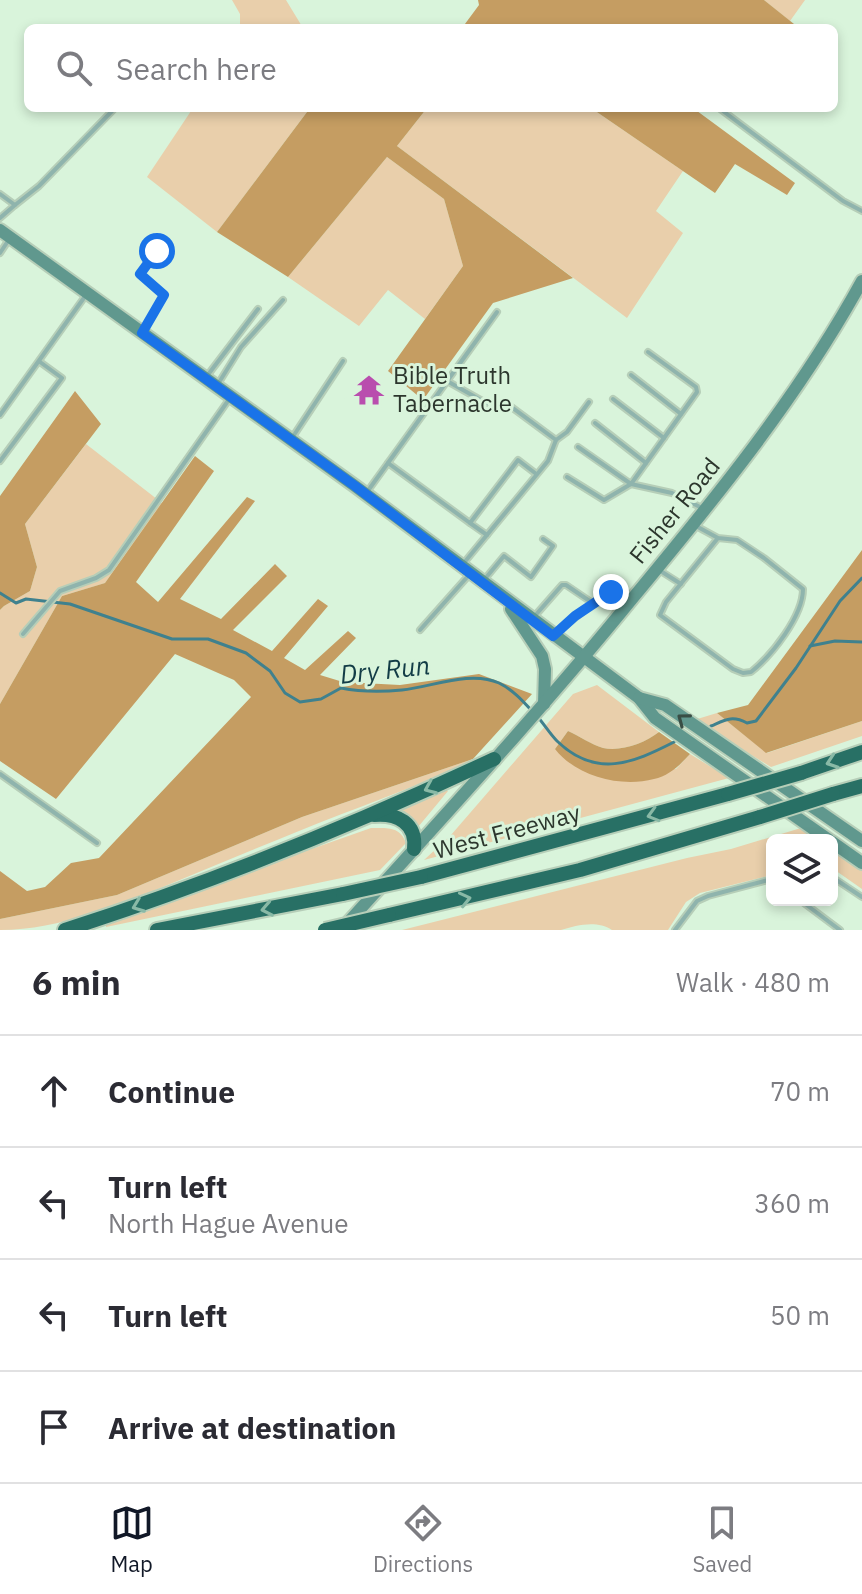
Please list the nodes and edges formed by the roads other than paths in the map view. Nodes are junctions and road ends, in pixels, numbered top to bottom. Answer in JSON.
{"nodes":[{"id":1,"x":111,"y":112,"type":"edge"},
{"id":2,"x":724,"y":112,"type":"edge"},
{"id":3,"x":0,"y":194,"type":"edge"},
{"id":4,"x":15,"y":205,"type":"junction"},
{"id":5,"x":862,"y":211,"type":"edge"},
{"id":6,"x":0,"y":218,"type":"edge"},
{"id":7,"x":5,"y":234,"type":"edge"},
{"id":8,"x":157,"y":251,"type":"dead end"},
{"id":9,"x":0,"y":253,"type":"edge"},
{"id":10,"x":862,"y":281,"type":"edge"},
{"id":11,"x":88,"y":293,"type":"junction"},
{"id":12,"x":283,"y":300,"type":"dead end"},
{"id":13,"x":258,"y":309,"type":"dead end"},
{"id":14,"x":497,"y":312,"type":"dead end"},
{"id":15,"x":142,"y":333,"type":"junction"},
{"id":16,"x":648,"y":352,"type":"dead end"},
{"id":17,"x":343,"y":361,"type":"dead end"},
{"id":18,"x":40,"y":362,"type":"junction"},
{"id":19,"x":631,"y":375,"type":"dead end"},
{"id":20,"x":205,"y":378,"type":"junction"},
{"id":21,"x":447,"y":381,"type":"junction"},
{"id":22,"x":217,"y":386,"type":"junction"},
{"id":23,"x":231,"y":397,"type":"junction"},
{"id":24,"x":613,"y":399,"type":"dead end"},
{"id":25,"x":589,"y":402,"type":"dead end"},
{"id":26,"x":681,"y":414,"type":"junction"},
{"id":27,"x":0,"y":415,"type":"edge"},
{"id":28,"x":595,"y":423,"type":"dead end"},
{"id":29,"x":664,"y":438,"type":"junction"},
{"id":30,"x":291,"y":440,"type":"junction"},
{"id":31,"x":556,"y":440,"type":"junction"},
{"id":32,"x":578,"y":447,"type":"dead end"},
{"id":33,"x":0,"y":461,"type":"edge"},
{"id":34,"x":388,"y":463,"type":"junction"},
{"id":35,"x":646,"y":463,"type":"junction"},
{"id":36,"x":536,"y":473,"type":"junction"},
{"id":37,"x":567,"y":477,"type":"dead end"},
{"id":38,"x":631,"y":484,"type":"junction"},
{"id":39,"x":365,"y":494,"type":"junction"},
{"id":40,"x":706,"y":510,"type":"junction"},
{"id":41,"x":470,"y":523,"type":"junction"},
{"id":42,"x":694,"y":525,"type":"junction"},
{"id":43,"x":487,"y":535,"type":"junction"},
{"id":44,"x":718,"y":538,"type":"junction"},
{"id":45,"x":543,"y":539,"type":"dead end"},
{"id":46,"x":658,"y":569,"type":"junction"},
{"id":47,"x":466,"y":570,"type":"junction"},
{"id":48,"x":483,"y":582,"type":"junction"},
{"id":49,"x":681,"y":584,"type":"junction"},
{"id":50,"x":504,"y":598,"type":"junction"},
{"id":51,"x":631,"y":601,"type":"junction"},
{"id":52,"x":594,"y":604,"type":"junction"},
{"id":53,"x":531,"y":620,"type":"junction"},
{"id":54,"x":420,"y":630,"type":"dead end"},
{"id":55,"x":23,"y":634,"type":"dead end"},
{"id":56,"x":553,"y":636,"type":"junction"},
{"id":57,"x":583,"y":658,"type":"junction"},
{"id":58,"x":639,"y":698,"type":"junction"},
{"id":59,"x":544,"y":704,"type":"junction"},
{"id":60,"x":862,"y":752,"type":"edge"},
{"id":61,"x":494,"y":759,"type":"junction"},
{"id":62,"x":0,"y":774,"type":"edge"},
{"id":63,"x":862,"y":786,"type":"edge"},
{"id":64,"x":365,"y":817,"type":"junction"},
{"id":65,"x":821,"y":834,"type":"edge"},
{"id":66,"x":862,"y":841,"type":"edge"},
{"id":67,"x":97,"y":843,"type":"dead end"},
{"id":68,"x":838,"y":846,"type":"edge"},
{"id":69,"x":414,"y":849,"type":"junction"},
{"id":70,"x":862,"y":863,"type":"edge"},
{"id":71,"x":766,"y":881,"type":"edge"},
{"id":72,"x":838,"y":881,"type":"edge"},
{"id":73,"x":862,"y":897,"type":"edge"},
{"id":74,"x":808,"y":906,"type":"edge"},
{"id":75,"x":65,"y":930,"type":"edge"},
{"id":76,"x":157,"y":930,"type":"edge"},
{"id":77,"x":325,"y":930,"type":"edge"},
{"id":78,"x":341,"y":930,"type":"edge"},
{"id":79,"x":675,"y":930,"type":"edge"},
{"id":80,"x":840,"y":930,"type":"edge"}],
"edges":[{"from":1,"to":4,"type":"lane"},
{"from":2,"to":5,"type":"lane"},
{"from":3,"to":4,"type":"lane"},
{"from":4,"to":6,"type":"lane"},
{"from":7,"to":9,"type":"lane"},
{"from":7,"to":11,"type":"main road"},
{"from":8,"to":15,"type":"lane"},
{"from":10,"to":40,"type":"main road","name":"Fisher Road"},
{"from":11,"to":15,"type":"main road"},
{"from":11,"to":18,"type":"lane"},
{"from":12,"to":22,"type":"lane"},
{"from":13,"to":20,"type":"lane"},
{"from":14,"to":21,"type":"lane"},
{"from":15,"to":20,"type":"main road"},
{"from":16,"to":26,"type":"lane"},
{"from":17,"to":30,"type":"lane"},
{"from":18,"to":27,"type":"lane"},
{"from":18,"to":33,"type":"lane"},
{"from":19,"to":26,"type":"lane"},
{"from":20,"to":22,"type":"main road"},
{"from":21,"to":31,"type":"lane"},
{"from":21,"to":34,"type":"lane"},
{"from":22,"to":23,"type":"main road"},
{"from":23,"to":30,"type":"main road"},
{"from":23,"to":55,"type":"lane"},
{"from":24,"to":29,"type":"lane"},
{"from":25,"to":31,"type":"lane"},
{"from":26,"to":29,"type":"lane"},
{"from":28,"to":35,"type":"lane"},
{"from":29,"to":35,"type":"lane"},
{"from":30,"to":39,"type":"main road"},
{"from":31,"to":36,"type":"lane"},
{"from":32,"to":38,"type":"lane"},
{"from":34,"to":39,"type":"lane"},
{"from":34,"to":41,"type":"lane"},
{"from":35,"to":38,"type":"lane"},
{"from":36,"to":41,"type":"lane"},
{"from":36,"to":43,"type":"lane"},
{"from":37,"to":38,"type":"lane"},
{"from":38,"to":40,"type":"lane"},
{"from":39,"to":47,"type":"main road"},
{"from":40,"to":42,"type":"main road","name":"Fisher Road"},
{"from":41,"to":43,"type":"lane"},
{"from":42,"to":44,"type":"lane"},
{"from":42,"to":46,"type":"main road","name":"Fisher Road"},
{"from":43,"to":47,"type":"lane"},
{"from":44,"to":49,"type":"lane"},
{"from":44,"to":49,"type":"lane"},
{"from":45,"to":48,"type":"lane"},
{"from":46,"to":49,"type":"lane"},
{"from":46,"to":51,"type":"main road","name":"Fisher Road"},
{"from":47,"to":48,"type":"main road"},
{"from":47,"to":54,"type":"lane"},
{"from":48,"to":50,"type":"main road"},
{"from":50,"to":53,"type":"main road"},
{"from":50,"to":59,"type":"main road"},
{"from":51,"to":52,"type":"lane"},
{"from":51,"to":57,"type":"main road","name":"Fisher Road"},
{"from":52,"to":53,"type":"lane"},
{"from":52,"to":56,"type":"lane"},
{"from":53,"to":56,"type":"main road"},
{"from":56,"to":57,"type":"main road"},
{"from":57,"to":58,"type":"main road"},
{"from":57,"to":59,"type":"main road","name":"Fisher Road"},
{"from":58,"to":65,"type":"main road"},
{"from":66,"to":58,"type":"main road","one_way":true},
{"from":59,"to":61,"type":"main road","name":"Fisher Road"},
{"from":60,"to":76,"type":"highway","name":"West Freeway","one_way":true,"bridge":true},
{"from":61,"to":64,"type":"highway","one_way":true},
{"from":61,"to":69,"type":"main road","name":"Fisher Road"},
{"from":62,"to":67,"type":"lane"},
{"from":77,"to":63,"type":"highway","one_way":true,"bridge":true},
{"from":64,"to":69,"type":"highway"},
{"from":64,"to":75,"type":"highway","one_way":true},
{"from":68,"to":70,"type":"main road"},
{"from":69,"to":78,"type":"main road","name":"Fisher Road"},
{"from":71,"to":79,"type":"lane"},
{"from":72,"to":73,"type":"lane"},
{"from":74,"to":80,"type":"lane"}]}
